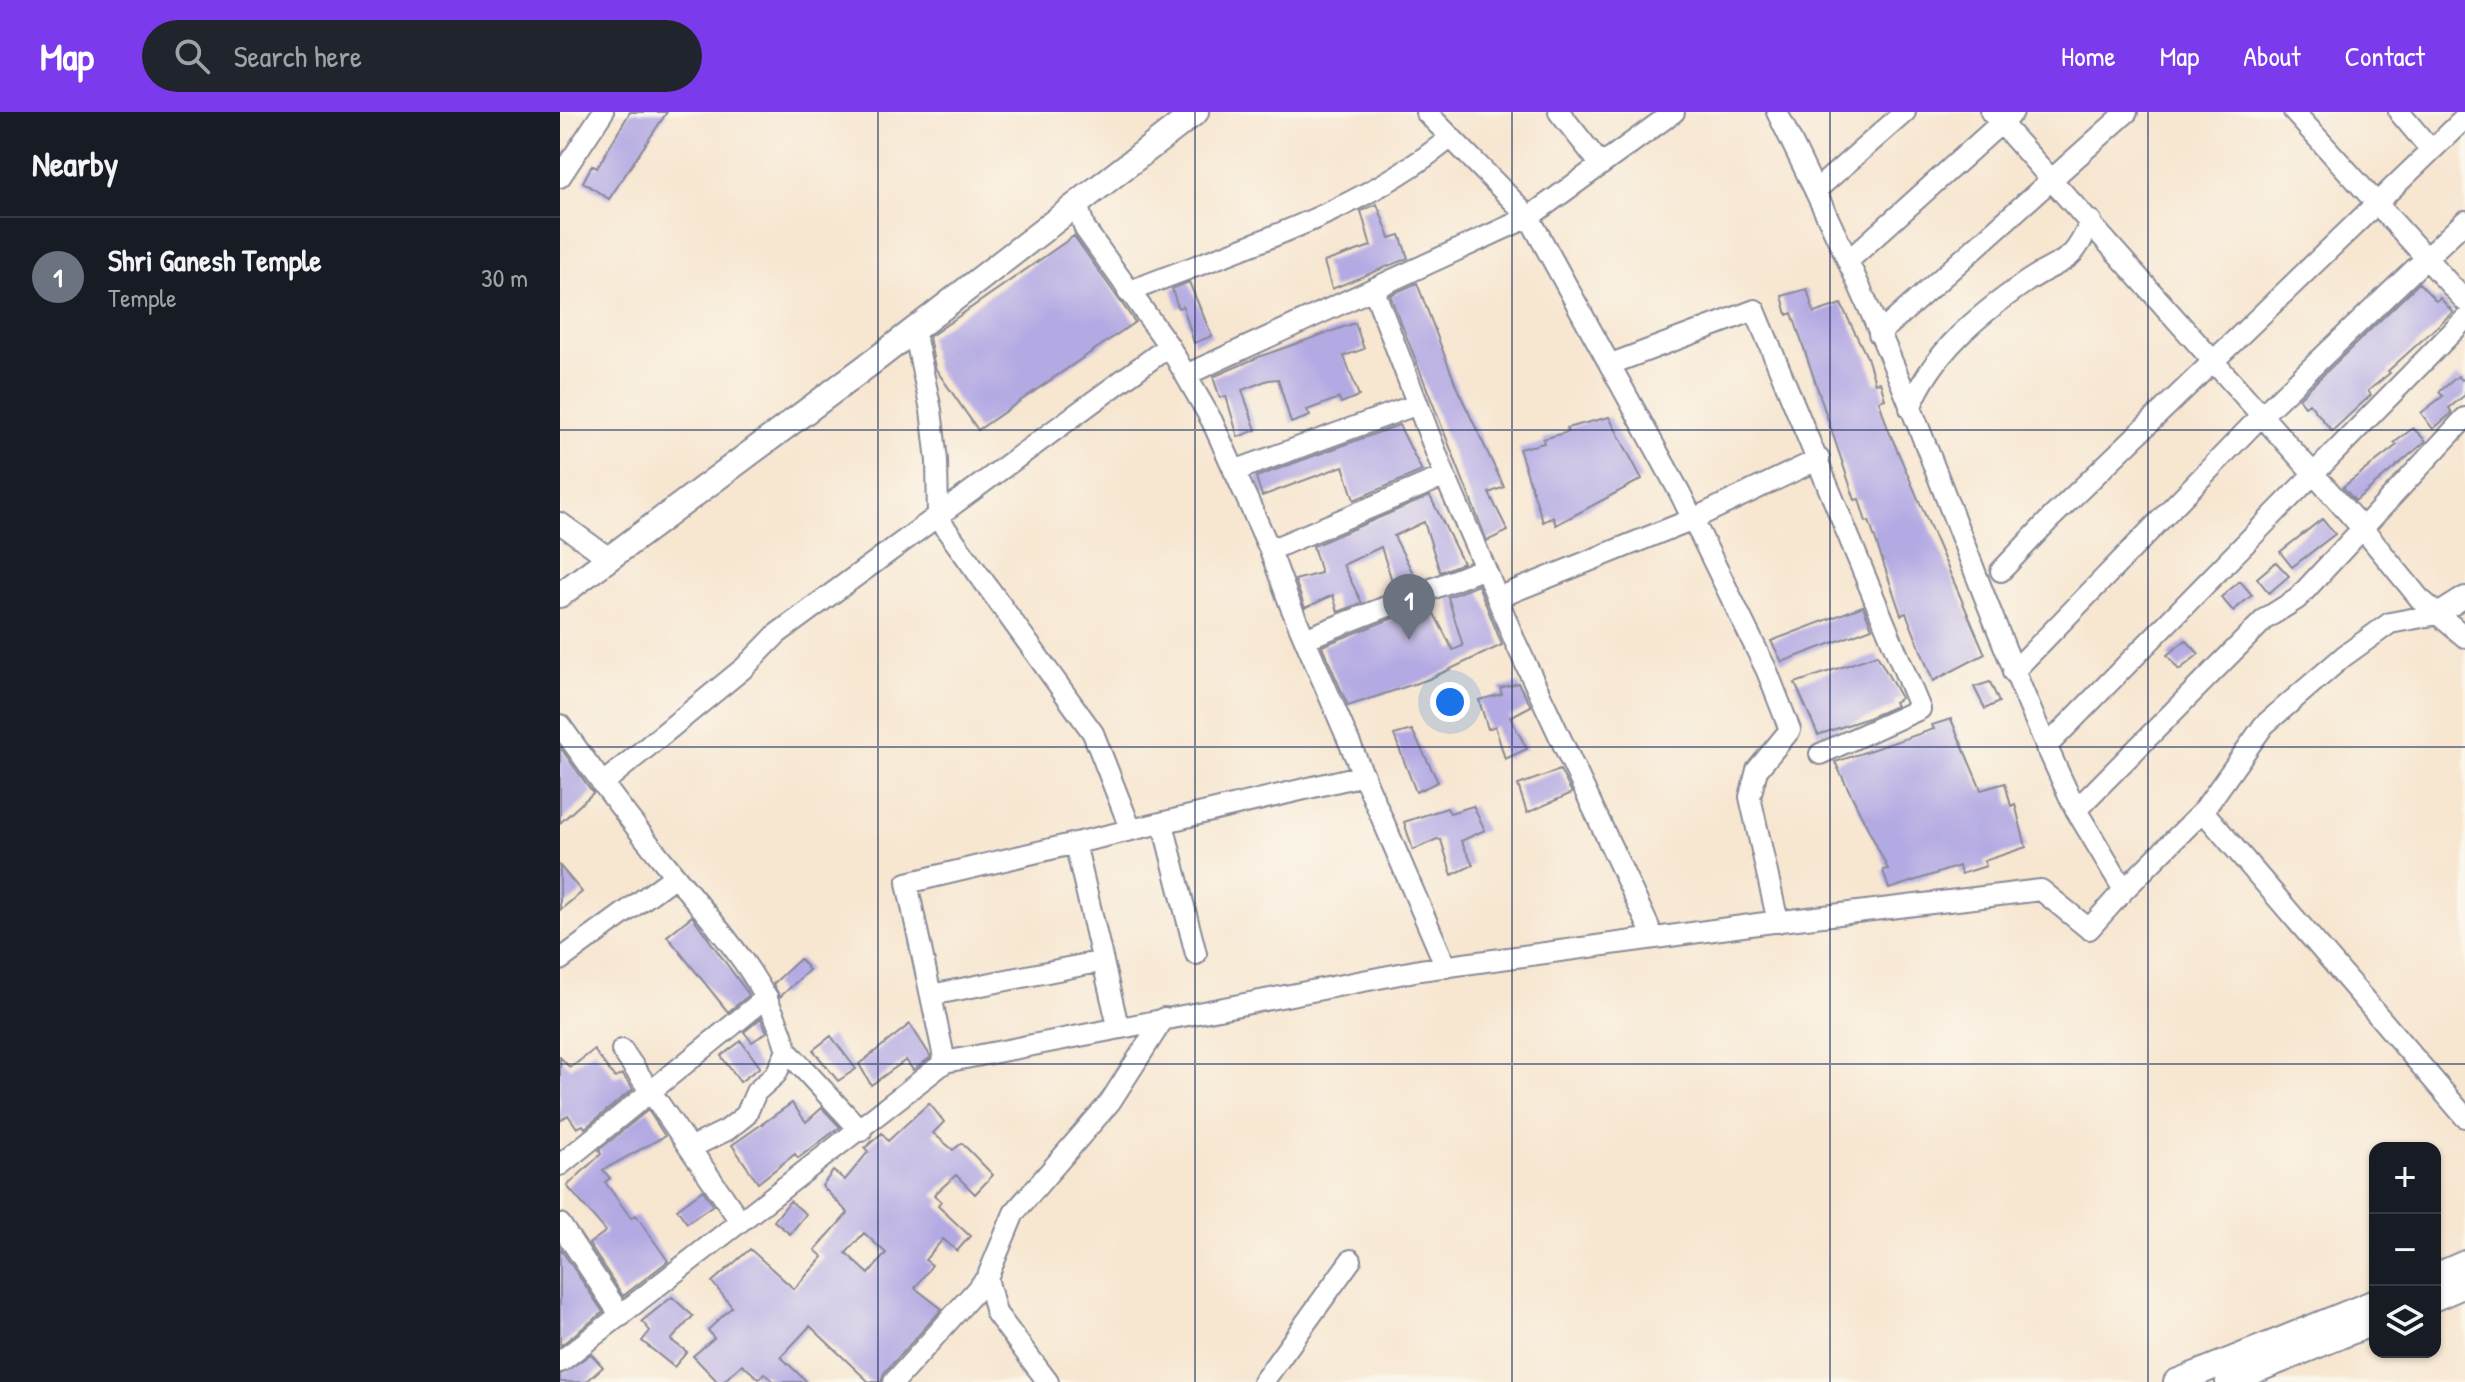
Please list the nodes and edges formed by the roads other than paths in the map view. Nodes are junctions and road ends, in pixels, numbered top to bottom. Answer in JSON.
{"nodes":[{"id":1,"x":603,"y":112,"type":"edge"},
{"id":2,"x":1196,"y":112,"type":"edge"},
{"id":3,"x":1426,"y":112,"type":"edge"},
{"id":4,"x":1559,"y":112,"type":"edge"},
{"id":5,"x":1674,"y":112,"type":"edge"},
{"id":6,"x":1905,"y":112,"type":"edge"},
{"id":7,"x":2127,"y":112,"type":"edge"},
{"id":8,"x":2294,"y":112,"type":"edge"},
{"id":9,"x":2399,"y":112,"type":"edge"},
{"id":10,"x":1786,"y":116,"type":"edge"},
{"id":11,"x":2002,"y":116,"type":"edge"},
{"id":12,"x":2465,"y":118,"type":"edge"},
{"id":13,"x":1451,"y":137,"type":"junction"},
{"id":14,"x":2431,"y":150,"type":"junction"},
{"id":15,"x":1601,"y":165,"type":"junction"},
{"id":16,"x":560,"y":177,"type":"edge"},
{"id":17,"x":2052,"y":179,"type":"junction"},
{"id":18,"x":1815,"y":191,"type":"junction"},
{"id":19,"x":2375,"y":202,"type":"junction"},
{"id":20,"x":1077,"y":204,"type":"junction"},
{"id":21,"x":1529,"y":217,"type":"junction"},
{"id":22,"x":2091,"y":221,"type":"junction"},
{"id":23,"x":2465,"y":221,"type":"edge"},
{"id":24,"x":2425,"y":257,"type":"junction"},
{"id":25,"x":1848,"y":261,"type":"junction"},
{"id":26,"x":1374,"y":290,"type":"junction"},
{"id":27,"x":1128,"y":292,"type":"junction"},
{"id":28,"x":2465,"y":301,"type":"edge"},
{"id":29,"x":2465,"y":319,"type":"edge"},
{"id":30,"x":914,"y":330,"type":"junction"},
{"id":31,"x":1879,"y":334,"type":"junction"},
{"id":32,"x":1169,"y":346,"type":"junction"},
{"id":33,"x":2215,"y":362,"type":"junction"},
{"id":34,"x":1611,"y":364,"type":"junction"},
{"id":35,"x":1188,"y":374,"type":"junction"},
{"id":36,"x":1418,"y":404,"type":"junction"},
{"id":37,"x":1910,"y":408,"type":"junction"},
{"id":38,"x":2261,"y":416,"type":"junction"},
{"id":39,"x":2465,"y":418,"type":"edge"},
{"id":40,"x":1819,"y":459,"type":"junction"},
{"id":41,"x":1234,"y":471,"type":"junction"},
{"id":42,"x":2312,"y":473,"type":"junction"},
{"id":43,"x":1445,"y":476,"type":"junction"},
{"id":44,"x":938,"y":518,"type":"junction"},
{"id":45,"x":1693,"y":519,"type":"junction"},
{"id":46,"x":560,"y":523,"type":"edge"},
{"id":47,"x":2362,"y":528,"type":"junction"},
{"id":48,"x":1270,"y":550,"type":"junction"},
{"id":49,"x":609,"y":558,"type":"junction"},
{"id":50,"x":1485,"y":568,"type":"junction"},
{"id":51,"x":2001,"y":571,"type":"dead end"},
{"id":52,"x":560,"y":595,"type":"edge"},
{"id":53,"x":2465,"y":597,"type":"edge"},
{"id":54,"x":1497,"y":598,"type":"junction"},
{"id":55,"x":2438,"y":614,"type":"junction"},
{"id":56,"x":2465,"y":637,"type":"edge"},
{"id":57,"x":1307,"y":638,"type":"junction"},
{"id":58,"x":2013,"y":672,"type":"junction"},
{"id":59,"x":560,"y":725,"type":"edge"},
{"id":60,"x":2046,"y":747,"type":"junction"},
{"id":61,"x":1820,"y":754,"type":"dead end"},
{"id":62,"x":1364,"y":775,"type":"junction"},
{"id":63,"x":602,"y":784,"type":"junction"},
{"id":64,"x":2076,"y":810,"type":"junction"},
{"id":65,"x":2203,"y":811,"type":"junction"},
{"id":66,"x":1163,"y":824,"type":"junction"},
{"id":67,"x":1131,"y":830,"type":"junction"},
{"id":68,"x":1075,"y":843,"type":"junction"},
{"id":69,"x":675,"y":876,"type":"junction"},
{"id":70,"x":2124,"y":890,"type":"junction"},
{"id":71,"x":1778,"y":922,"type":"junction"},
{"id":72,"x":1654,"y":938,"type":"junction"},
{"id":73,"x":1196,"y":954,"type":"dead end"},
{"id":74,"x":560,"y":960,"type":"edge"},
{"id":75,"x":1103,"y":961,"type":"junction"},
{"id":76,"x":1446,"y":967,"type":"junction"},
{"id":77,"x":931,"y":995,"type":"junction"},
{"id":78,"x":767,"y":997,"type":"junction"},
{"id":79,"x":1164,"y":1018,"type":"junction"},
{"id":80,"x":1118,"y":1026,"type":"junction"},
{"id":81,"x":622,"y":1050,"type":"dead end"},
{"id":82,"x":787,"y":1051,"type":"junction"},
{"id":83,"x":945,"y":1062,"type":"junction"},
{"id":84,"x":650,"y":1091,"type":"junction"},
{"id":85,"x":2465,"y":1117,"type":"edge"},
{"id":86,"x":861,"y":1131,"type":"junction"},
{"id":87,"x":690,"y":1148,"type":"junction"},
{"id":88,"x":560,"y":1165,"type":"edge"},
{"id":89,"x":740,"y":1221,"type":"junction"},
{"id":90,"x":560,"y":1224,"type":"edge"},
{"id":91,"x":1351,"y":1260,"type":"dead end"},
{"id":92,"x":2465,"y":1263,"type":"edge"},
{"id":93,"x":2441,"y":1273,"type":"edge"},
{"id":94,"x":987,"y":1278,"type":"junction"},
{"id":95,"x":2465,"y":1285,"type":"edge"},
{"id":96,"x":2441,"y":1295,"type":"edge"},
{"id":97,"x":2369,"y":1304,"type":"edge"},
{"id":98,"x":621,"y":1316,"type":"junction"},
{"id":99,"x":2369,"y":1324,"type":"edge"},
{"id":100,"x":560,"y":1362,"type":"edge"},
{"id":101,"x":1049,"y":1381,"type":"edge"},
{"id":102,"x":894,"y":1382,"type":"edge"},
{"id":103,"x":1263,"y":1382,"type":"edge"},
{"id":104,"x":2176,"y":1382,"type":"edge"},
{"id":105,"x":2228,"y":1382,"type":"edge"}],
"edges":[{"from":1,"to":16,"type":"street"},
{"from":2,"to":20,"type":"street"},
{"from":3,"to":13,"type":"street"},
{"from":4,"to":15,"type":"street"},
{"from":5,"to":15,"type":"street"},
{"from":6,"to":18,"type":"street"},
{"from":7,"to":17,"type":"street"},
{"from":8,"to":19,"type":"street"},
{"from":9,"to":14,"type":"street"},
{"from":10,"to":18,"type":"street"},
{"from":11,"to":17,"type":"street"},
{"from":11,"to":25,"type":"street"},
{"from":12,"to":14,"type":"street"},
{"from":13,"to":21,"type":"street"},
{"from":13,"to":27,"type":"street"},
{"from":14,"to":19,"type":"street"},
{"from":15,"to":21,"type":"street"},
{"from":17,"to":22,"type":"street"},
{"from":17,"to":31,"type":"street"},
{"from":18,"to":25,"type":"street"},
{"from":19,"to":24,"type":"street"},
{"from":19,"to":33,"type":"street"},
{"from":20,"to":27,"type":"street"},
{"from":20,"to":30,"type":"street"},
{"from":21,"to":26,"type":"street"},
{"from":21,"to":34,"type":"street"},
{"from":22,"to":33,"type":"street"},
{"from":22,"to":37,"type":"street"},
{"from":23,"to":24,"type":"street"},
{"from":24,"to":28,"type":"street"},
{"from":24,"to":38,"type":"street"},
{"from":25,"to":31,"type":"street"},
{"from":26,"to":35,"type":"street"},
{"from":26,"to":36,"type":"street"},
{"from":27,"to":32,"type":"street"},
{"from":29,"to":42,"type":"street"},
{"from":30,"to":44,"type":"street"},
{"from":30,"to":49,"type":"street"},
{"from":31,"to":37,"type":"street"},
{"from":32,"to":35,"type":"street"},
{"from":32,"to":44,"type":"street"},
{"from":33,"to":38,"type":"street"},
{"from":33,"to":51,"type":"street"},
{"from":34,"to":40,"type":"street"},
{"from":34,"to":45,"type":"street"},
{"from":35,"to":41,"type":"street"},
{"from":36,"to":41,"type":"street"},
{"from":36,"to":43,"type":"street"},
{"from":37,"to":58,"type":"street"},
{"from":38,"to":42,"type":"street"},
{"from":38,"to":58,"type":"street"},
{"from":39,"to":47,"type":"street"},
{"from":40,"to":45,"type":"street"},
{"from":40,"to":61,"type":"street"},
{"from":41,"to":48,"type":"street"},
{"from":42,"to":47,"type":"street"},
{"from":42,"to":60,"type":"street"},
{"from":43,"to":48,"type":"street"},
{"from":43,"to":50,"type":"street"},
{"from":44,"to":63,"type":"street"},
{"from":44,"to":67,"type":"street"},
{"from":45,"to":54,"type":"street"},
{"from":45,"to":71,"type":"street"},
{"from":46,"to":49,"type":"street"},
{"from":47,"to":55,"type":"street"},
{"from":47,"to":64,"type":"street"},
{"from":48,"to":57,"type":"street"},
{"from":49,"to":52,"type":"street"},
{"from":50,"to":54,"type":"street"},
{"from":50,"to":57,"type":"street"},
{"from":53,"to":55,"type":"street"},
{"from":54,"to":72,"type":"street"},
{"from":55,"to":56,"type":"street"},
{"from":55,"to":65,"type":"street"},
{"from":57,"to":62,"type":"street"},
{"from":58,"to":60,"type":"street"},
{"from":59,"to":63,"type":"street"},
{"from":60,"to":64,"type":"street"},
{"from":62,"to":66,"type":"street"},
{"from":62,"to":76,"type":"street"},
{"from":63,"to":69,"type":"street"},
{"from":64,"to":70,"type":"street"},
{"from":65,"to":70,"type":"street"},
{"from":65,"to":85,"type":"street"},
{"from":66,"to":67,"type":"street"},
{"from":66,"to":73,"type":"street"},
{"from":67,"to":68,"type":"street"},
{"from":68,"to":75,"type":"street"},
{"from":68,"to":77,"type":"street"},
{"from":69,"to":74,"type":"street"},
{"from":69,"to":78,"type":"street"},
{"from":70,"to":71,"type":"street"},
{"from":71,"to":72,"type":"street"},
{"from":72,"to":76,"type":"street"},
{"from":75,"to":77,"type":"street"},
{"from":75,"to":80,"type":"street"},
{"from":76,"to":79,"type":"street"},
{"from":77,"to":83,"type":"street"},
{"from":78,"to":82,"type":"street"},
{"from":78,"to":84,"type":"street"},
{"from":79,"to":80,"type":"street"},
{"from":79,"to":94,"type":"street"},
{"from":80,"to":83,"type":"street"},
{"from":81,"to":84,"type":"street"},
{"from":82,"to":86,"type":"street"},
{"from":82,"to":87,"type":"street"},
{"from":83,"to":86,"type":"street"},
{"from":84,"to":87,"type":"street"},
{"from":84,"to":88,"type":"street"},
{"from":86,"to":89,"type":"street"},
{"from":87,"to":89,"type":"street"},
{"from":89,"to":98,"type":"street"},
{"from":90,"to":98,"type":"street"},
{"from":91,"to":103,"type":"street"},
{"from":92,"to":93,"type":"street"},
{"from":94,"to":101,"type":"street"},
{"from":94,"to":102,"type":"street"},
{"from":95,"to":96,"type":"street"},
{"from":97,"to":104,"type":"street"},
{"from":98,"to":100,"type":"street"},
{"from":99,"to":105,"type":"street"}]}
